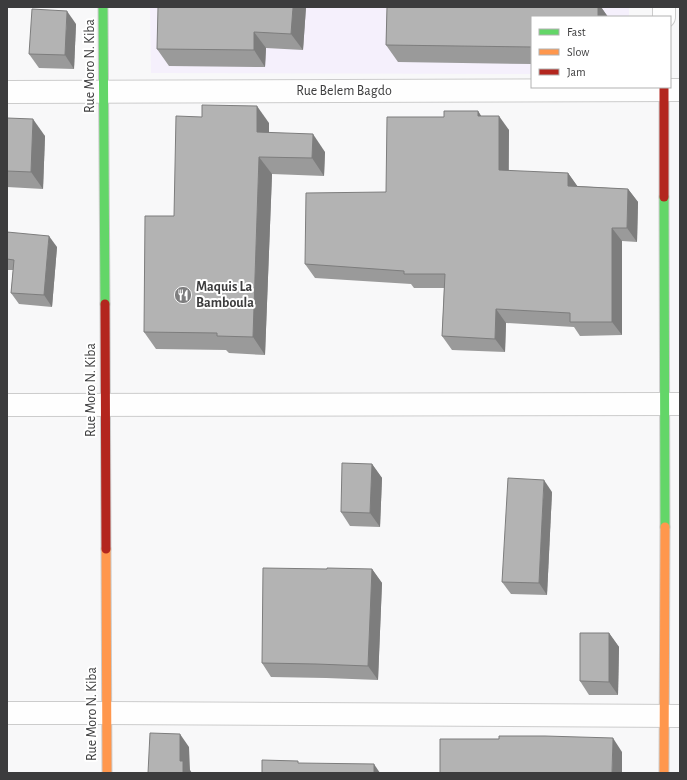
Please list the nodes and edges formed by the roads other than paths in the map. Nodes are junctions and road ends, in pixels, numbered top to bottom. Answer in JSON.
{"nodes":[{"id":1,"x":103,"y":7,"type":"edge"},
{"id":2,"x":669,"y":89,"type":"edge"},
{"id":3,"x":7,"y":92,"type":"edge"},
{"id":4,"x":104,"y":92,"type":"junction"},
{"id":5,"x":672,"y":404,"type":"edge"},
{"id":6,"x":7,"y":405,"type":"edge"},
{"id":7,"x":105,"y":405,"type":"junction"},
{"id":8,"x":7,"y":713,"type":"edge"},
{"id":9,"x":106,"y":713,"type":"junction"},
{"id":10,"x":672,"y":716,"type":"edge"},
{"id":11,"x":107,"y":773,"type":"edge"},
{"id":12,"x":664,"y":773,"type":"edge"}],
"edges":[{"from":1,"to":4,"type":"street","name":"Rue Moro N. Kiba"},
{"from":2,"to":4,"type":"street","name":"Rue Belem Bagdo"},
{"from":2,"to":5,"type":"street"},
{"from":3,"to":4,"type":"street","name":"Rue Belem Bagdo"},
{"from":4,"to":7,"type":"street","name":"Rue Moro N. Kiba"},
{"from":5,"to":7,"type":"street"},
{"from":5,"to":10,"type":"street"},
{"from":6,"to":7,"type":"street"},
{"from":7,"to":9,"type":"street","name":"Rue Moro N. Kiba"},
{"from":8,"to":9,"type":"street"},
{"from":9,"to":10,"type":"street"},
{"from":9,"to":11,"type":"street","name":"Rue Moro N. Kiba"},
{"from":10,"to":12,"type":"street"}]}
